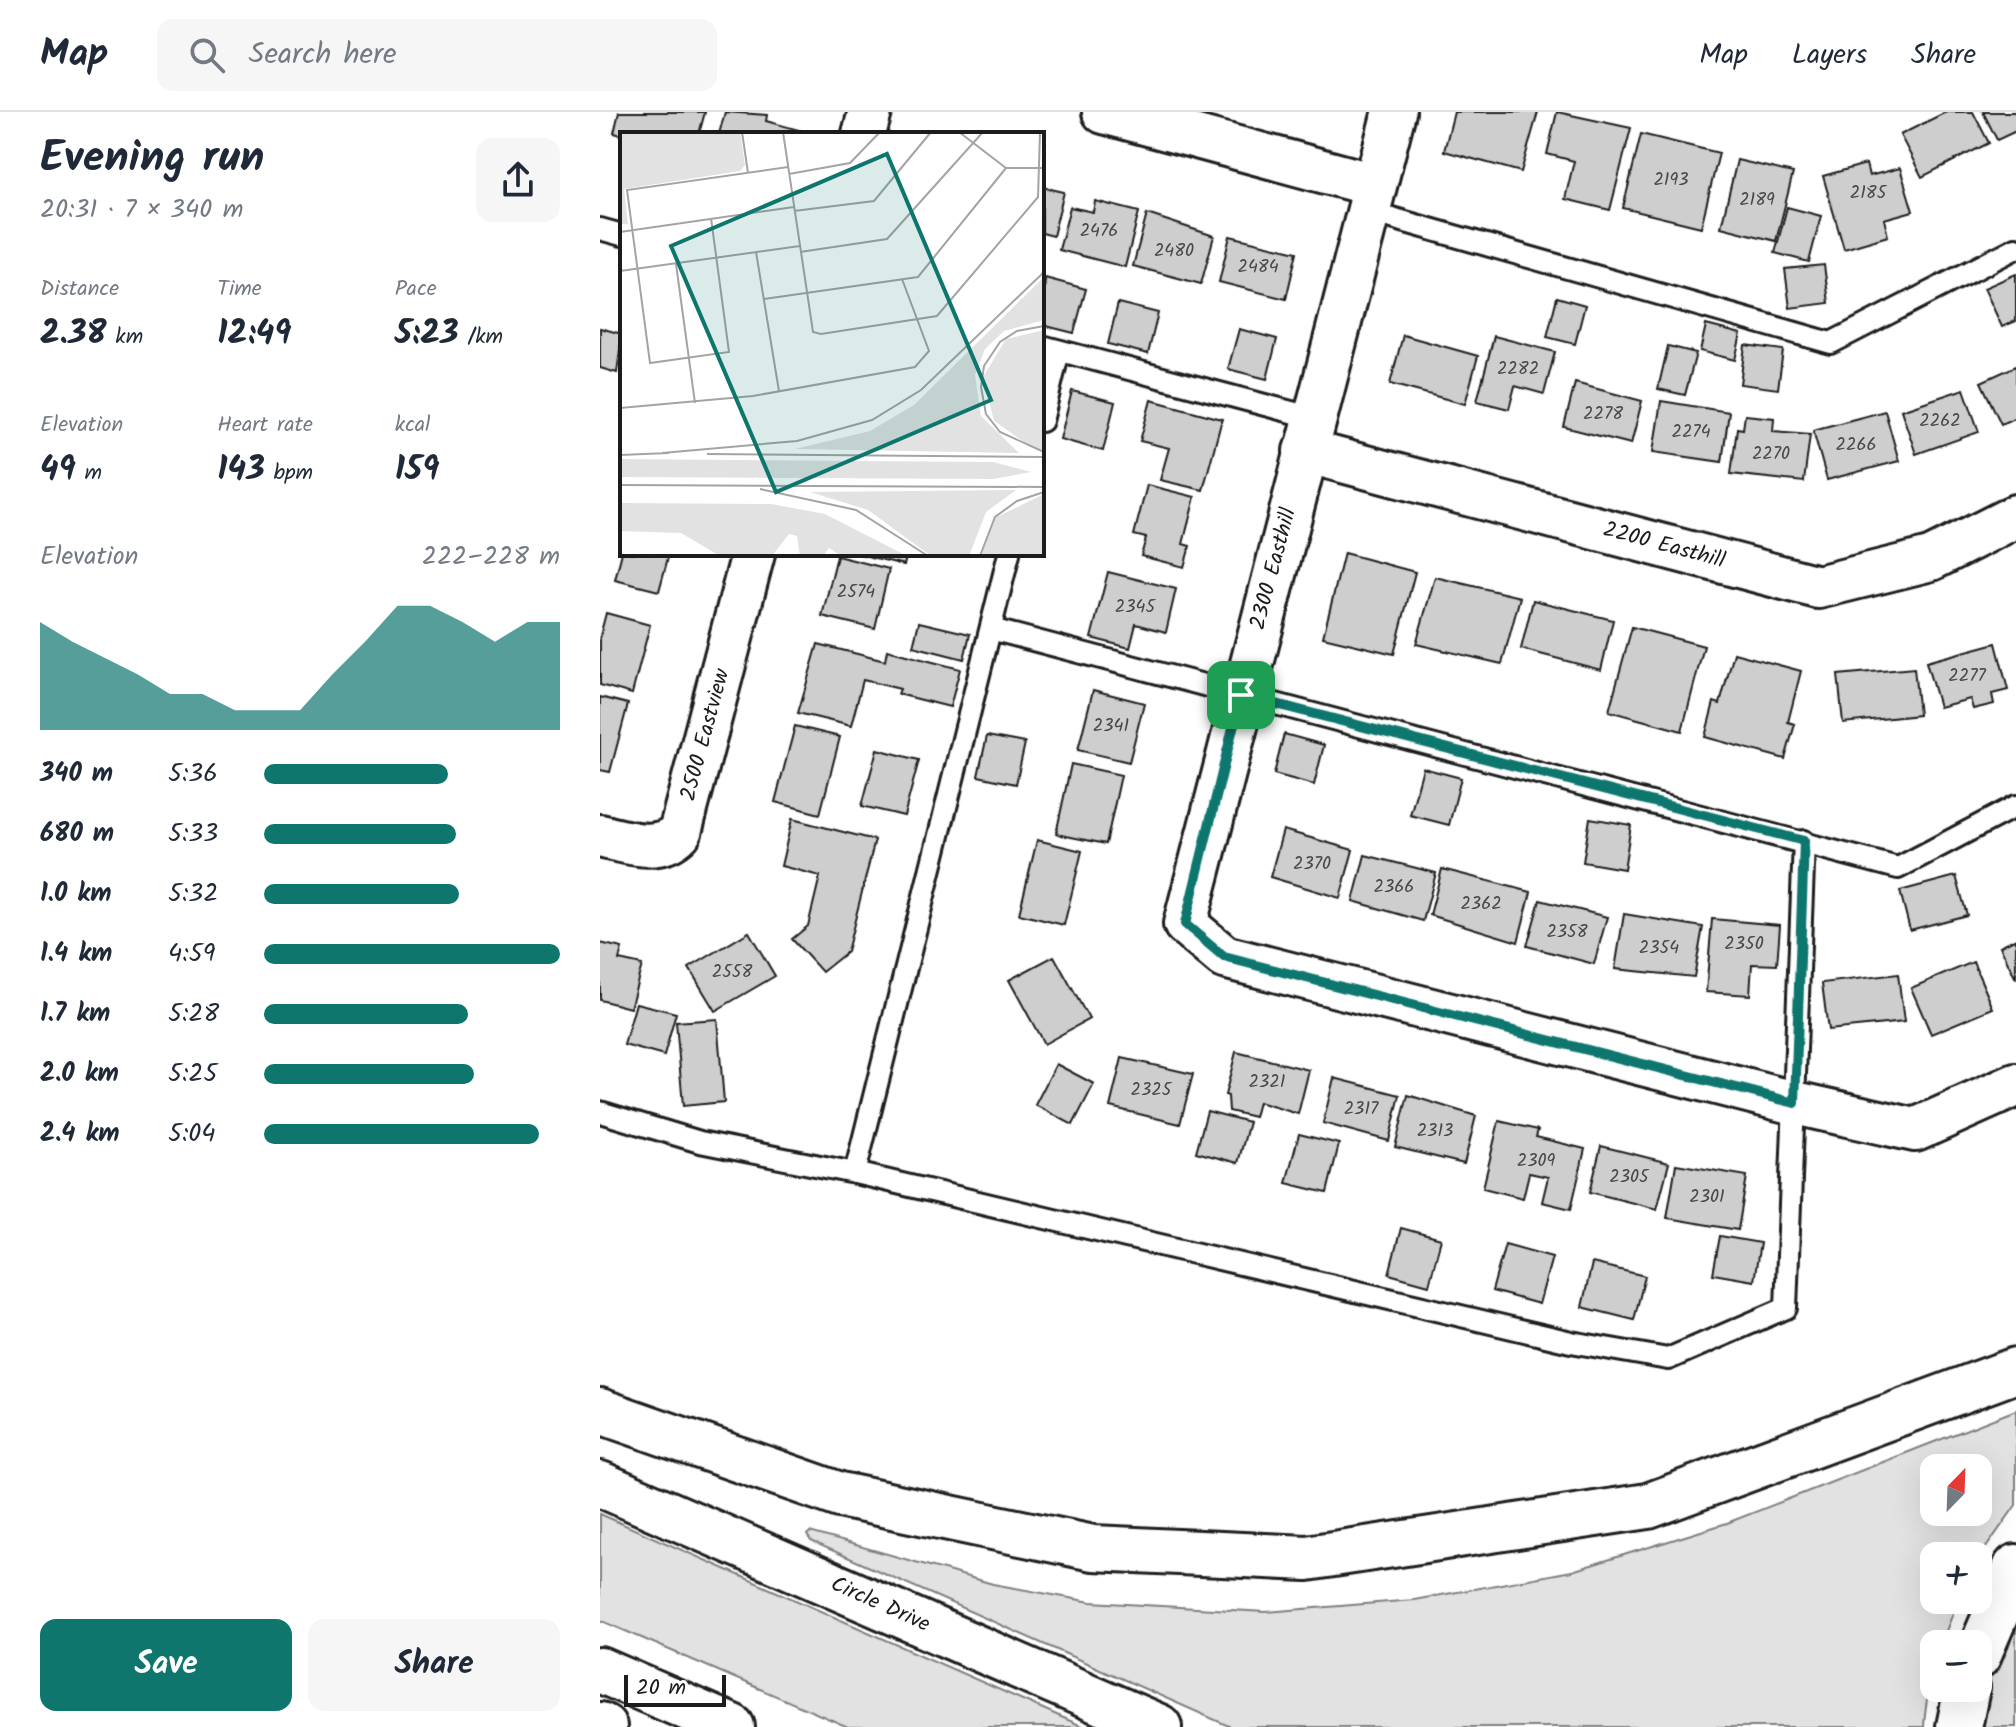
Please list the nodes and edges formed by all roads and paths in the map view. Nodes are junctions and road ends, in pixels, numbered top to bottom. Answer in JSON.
{"nodes":[{"id":1,"x":870,"y":112,"type":"edge"},
{"id":2,"x":1104,"y":112,"type":"edge"},
{"id":3,"x":1394,"y":112,"type":"edge"},
{"id":4,"x":865,"y":132,"type":"edge"},
{"id":5,"x":1371,"y":198,"type":"junction"},
{"id":6,"x":600,"y":229,"type":"edge"},
{"id":7,"x":620,"y":234,"type":"edge"},
{"id":8,"x":2016,"y":248,"type":"edge"},
{"id":9,"x":1050,"y":348,"type":"edge"},
{"id":10,"x":1044,"y":403,"type":"edge"},
{"id":11,"x":1309,"y":434,"type":"junction"},
{"id":12,"x":2016,"y":516,"type":"edge"},
{"id":13,"x":752,"y":556,"type":"edge"},
{"id":14,"x":1009,"y":556,"type":"edge"},
{"id":15,"x":991,"y":629,"type":"junction"},
{"id":16,"x":1241,"y":695,"type":"junction"},
{"id":17,"x":2016,"y":806,"type":"edge"},
{"id":18,"x":600,"y":836,"type":"edge"},
{"id":19,"x":1804,"y":841,"type":"junction"},
{"id":20,"x":2016,"y":1085,"type":"edge"},
{"id":21,"x":1795,"y":1103,"type":"junction"},
{"id":22,"x":600,"y":1112,"type":"edge"},
{"id":23,"x":855,"y":1173,"type":"junction"},
{"id":24,"x":2016,"y":1370,"type":"edge"},
{"id":25,"x":600,"y":1411,"type":"edge"},
{"id":26,"x":600,"y":1484,"type":"edge"},
{"id":27,"x":2016,"y":1567,"type":"edge"},
{"id":28,"x":1989,"y":1630,"type":"edge"},
{"id":29,"x":600,"y":1670,"type":"edge"},
{"id":30,"x":1964,"y":1702,"type":"edge"},
{"id":31,"x":732,"y":1727,"type":"edge"},
{"id":32,"x":1159,"y":1727,"type":"edge"},
{"id":33,"x":1959,"y":1727,"type":"edge"}],
"edges":[{"from":1,"to":4,"type":"street"},
{"from":2,"to":5,"type":"street"},
{"from":3,"to":5,"type":"street","name":"2300 Easthill"},
{"from":5,"to":8,"type":"lane"},
{"from":5,"to":11,"type":"street","name":"2300 Easthill"},
{"from":6,"to":7,"type":"lane"},
{"from":9,"to":10,"type":"lane"},
{"from":9,"to":11,"type":"lane"},
{"from":11,"to":12,"type":"street","name":"2200 Easthill"},
{"from":11,"to":16,"type":"street","name":"2300 Easthill"},
{"from":13,"to":18,"type":"street","name":"2500 Eastview"},
{"from":14,"to":15,"type":"lane"},
{"from":15,"to":16,"type":"lane"},
{"from":15,"to":23,"type":"lane"},
{"from":16,"to":19,"type":"lane"},
{"from":16,"to":21,"type":"street","name":"2300 Easthill"},
{"from":17,"to":19,"type":"lane"},
{"from":19,"to":21,"type":"lane"},
{"from":20,"to":21,"type":"street","name":"2300 Easthill"},
{"from":21,"to":23,"type":"lane"},
{"from":22,"to":23,"type":"lane"},
{"from":24,"to":25,"type":"highway"},
{"from":26,"to":32,"type":"highway","name":"Circle Drive"},
{"from":27,"to":28,"type":"highway"},
{"from":29,"to":31,"type":"highway"},
{"from":30,"to":33,"type":"highway"}]}
